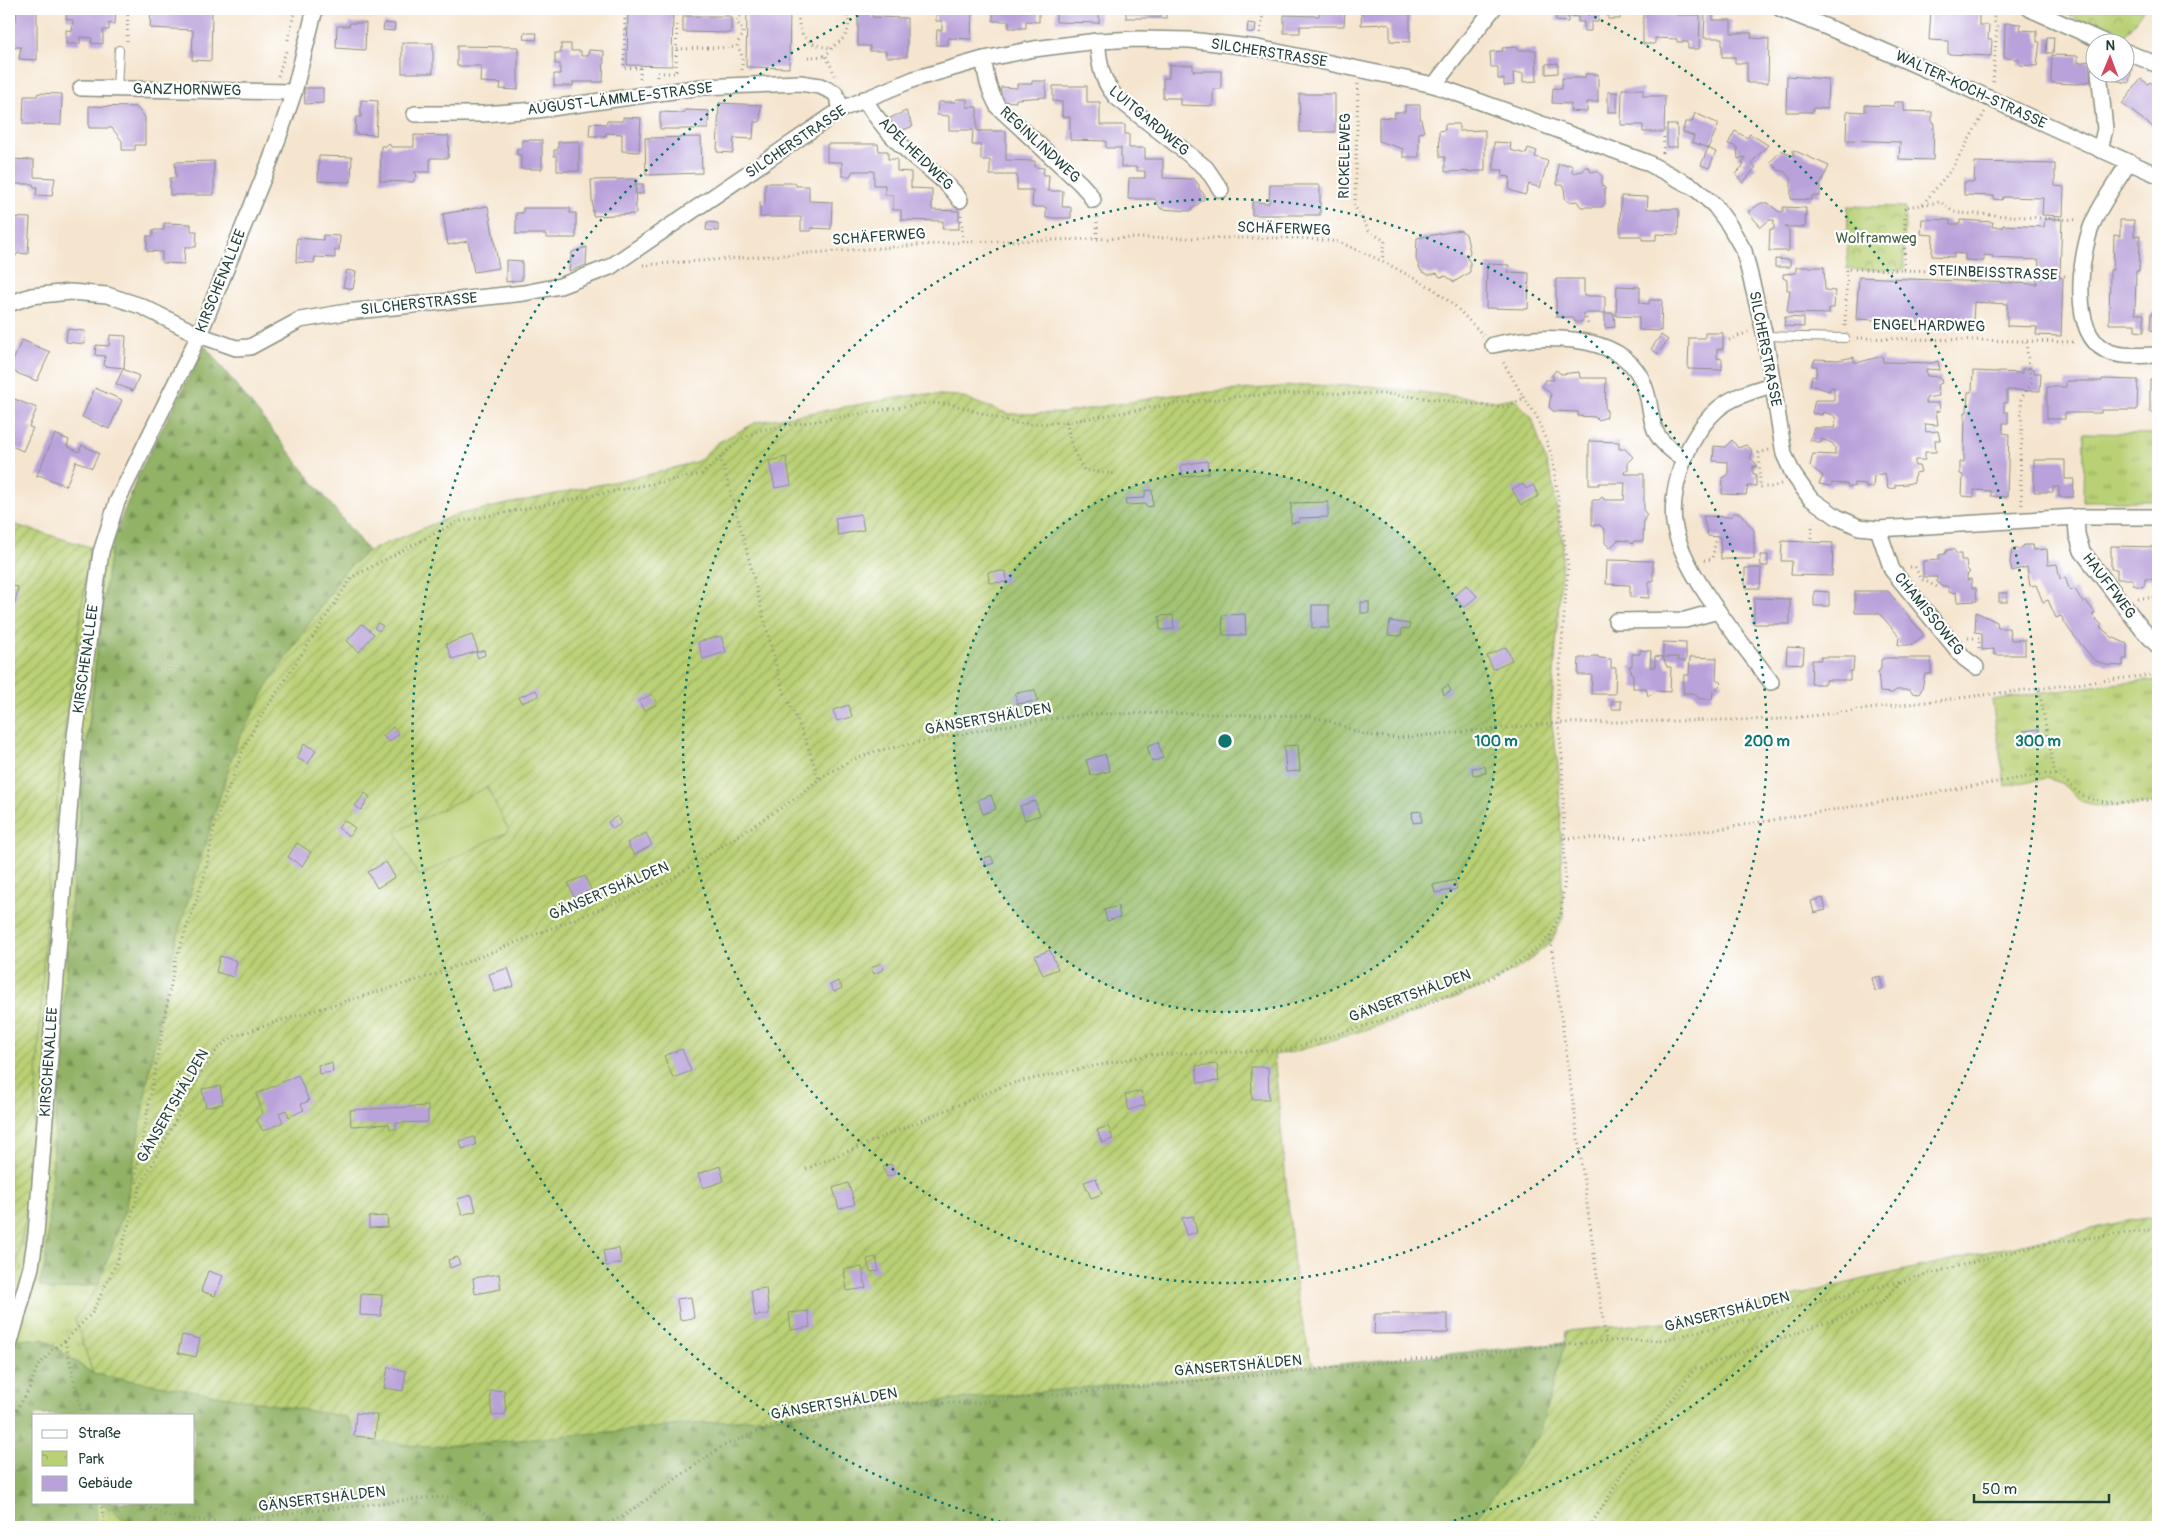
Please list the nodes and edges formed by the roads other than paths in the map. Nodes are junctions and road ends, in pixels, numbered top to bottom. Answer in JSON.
{"nodes":[{"id":1,"x":314,"y":9,"type":"edge"},
{"id":2,"x":1493,"y":9,"type":"edge"},
{"id":3,"x":1782,"y":9,"type":"edge"},
{"id":4,"x":2030,"y":9,"type":"edge"},
{"id":5,"x":2084,"y":33,"type":"edge"},
{"id":6,"x":1097,"y":41,"type":"junction"},
{"id":7,"x":119,"y":50,"type":"dead end"},
{"id":8,"x":2134,"y":55,"type":"edge"},
{"id":9,"x":984,"y":59,"type":"junction"},
{"id":10,"x":2158,"y":65,"type":"edge"},
{"id":11,"x":2100,"y":82,"type":"edge"},
{"id":12,"x":1434,"y":85,"type":"junction"},
{"id":13,"x":81,"y":88,"type":"dead end"},
{"id":14,"x":117,"y":89,"type":"junction"},
{"id":15,"x":294,"y":92,"type":"junction"},
{"id":16,"x":864,"y":99,"type":"junction"},
{"id":17,"x":842,"y":109,"type":"junction"},
{"id":18,"x":415,"y":114,"type":"dead end"},
{"id":19,"x":2100,"y":150,"type":"junction"},
{"id":20,"x":2128,"y":162,"type":"junction"},
{"id":21,"x":2158,"y":175,"type":"edge"},
{"id":22,"x":1221,"y":190,"type":"dead end"},
{"id":23,"x":960,"y":200,"type":"road end"},
{"id":24,"x":1093,"y":200,"type":"road end"},
{"id":25,"x":9,"y":304,"type":"edge"},
{"id":26,"x":199,"y":335,"type":"junction"},
{"id":27,"x":1765,"y":336,"type":"junction"},
{"id":28,"x":1845,"y":338,"type":"road end"},
{"id":29,"x":1493,"y":345,"type":"road end"},
{"id":30,"x":2158,"y":355,"type":"edge"},
{"id":31,"x":1772,"y":385,"type":"junction"},
{"id":32,"x":1684,"y":458,"type":"junction"},
{"id":33,"x":2076,"y":517,"type":"junction"},
{"id":34,"x":2158,"y":517,"type":"edge"},
{"id":35,"x":1878,"y":529,"type":"junction"},
{"id":36,"x":1718,"y":611,"type":"junction"},
{"id":37,"x":1616,"y":621,"type":"dead end"},
{"id":38,"x":2158,"y":646,"type":"edge"},
{"id":39,"x":1976,"y":667,"type":"dead end"},
{"id":40,"x":1771,"y":682,"type":"dead end"},
{"id":41,"x":9,"y":1346,"type":"edge"}],
"edges":[{"from":1,"to":15,"type":"street","name":"KIRSCHENALLEE"},
{"from":2,"to":12,"type":"street"},
{"from":3,"to":19,"type":"street","name":"WALTER-KOCH-STRASSE"},
{"from":4,"to":5,"type":"street"},
{"from":6,"to":9,"type":"street","name":"SILCHERSTRASSE"},
{"from":6,"to":12,"type":"street","name":"SILCHERSTRASSE"},
{"from":6,"to":22,"type":"street","name":"LUITGARDWEG"},
{"from":7,"to":14,"type":"lane"},
{"from":8,"to":10,"type":"street"},
{"from":9,"to":16,"type":"street","name":"SILCHERSTRASSE"},
{"from":9,"to":24,"type":"street","name":"REGINLINDWEG"},
{"from":11,"to":19,"type":"street"},
{"from":12,"to":27,"type":"street","name":"SILCHERSTRASSE"},
{"from":13,"to":14,"type":"street","name":"GANZHORNWEG"},
{"from":14,"to":15,"type":"street","name":"GANZHORNWEG"},
{"from":15,"to":26,"type":"street","name":"KIRSCHENALLEE"},
{"from":16,"to":17,"type":"street","name":"SILCHERSTRASSE"},
{"from":16,"to":23,"type":"street","name":"ADELHEIDWEG"},
{"from":17,"to":18,"type":"street","name":"AUGUST-LÄMMLE-STRASSE"},
{"from":17,"to":26,"type":"street","name":"SILCHERSTRASSE"},
{"from":19,"to":20,"type":"street","name":"WALTER-KOCH-STRASSE"},
{"from":20,"to":21,"type":"street","name":"WALTER-KOCH-STRASSE"},
{"from":20,"to":30,"type":"street"},
{"from":25,"to":26,"type":"street","name":"SILCHERSTRASSE"},
{"from":26,"to":41,"type":"street","name":"KIRSCHENALLEE"},
{"from":27,"to":28,"type":"lane"},
{"from":27,"to":31,"type":"street","name":"SILCHERSTRASSE"},
{"from":29,"to":32,"type":"street"},
{"from":31,"to":32,"type":"street"},
{"from":31,"to":35,"type":"street","name":"SILCHERSTRASSE"},
{"from":32,"to":36,"type":"street"},
{"from":33,"to":34,"type":"street","name":"SILCHERSTRASSE"},
{"from":33,"to":35,"type":"street","name":"SILCHERSTRASSE"},
{"from":33,"to":38,"type":"street","name":"HAUFFWEG"},
{"from":35,"to":39,"type":"street","name":"CHAMISSOWEG"},
{"from":36,"to":37,"type":"street"},
{"from":36,"to":40,"type":"street"}]}
